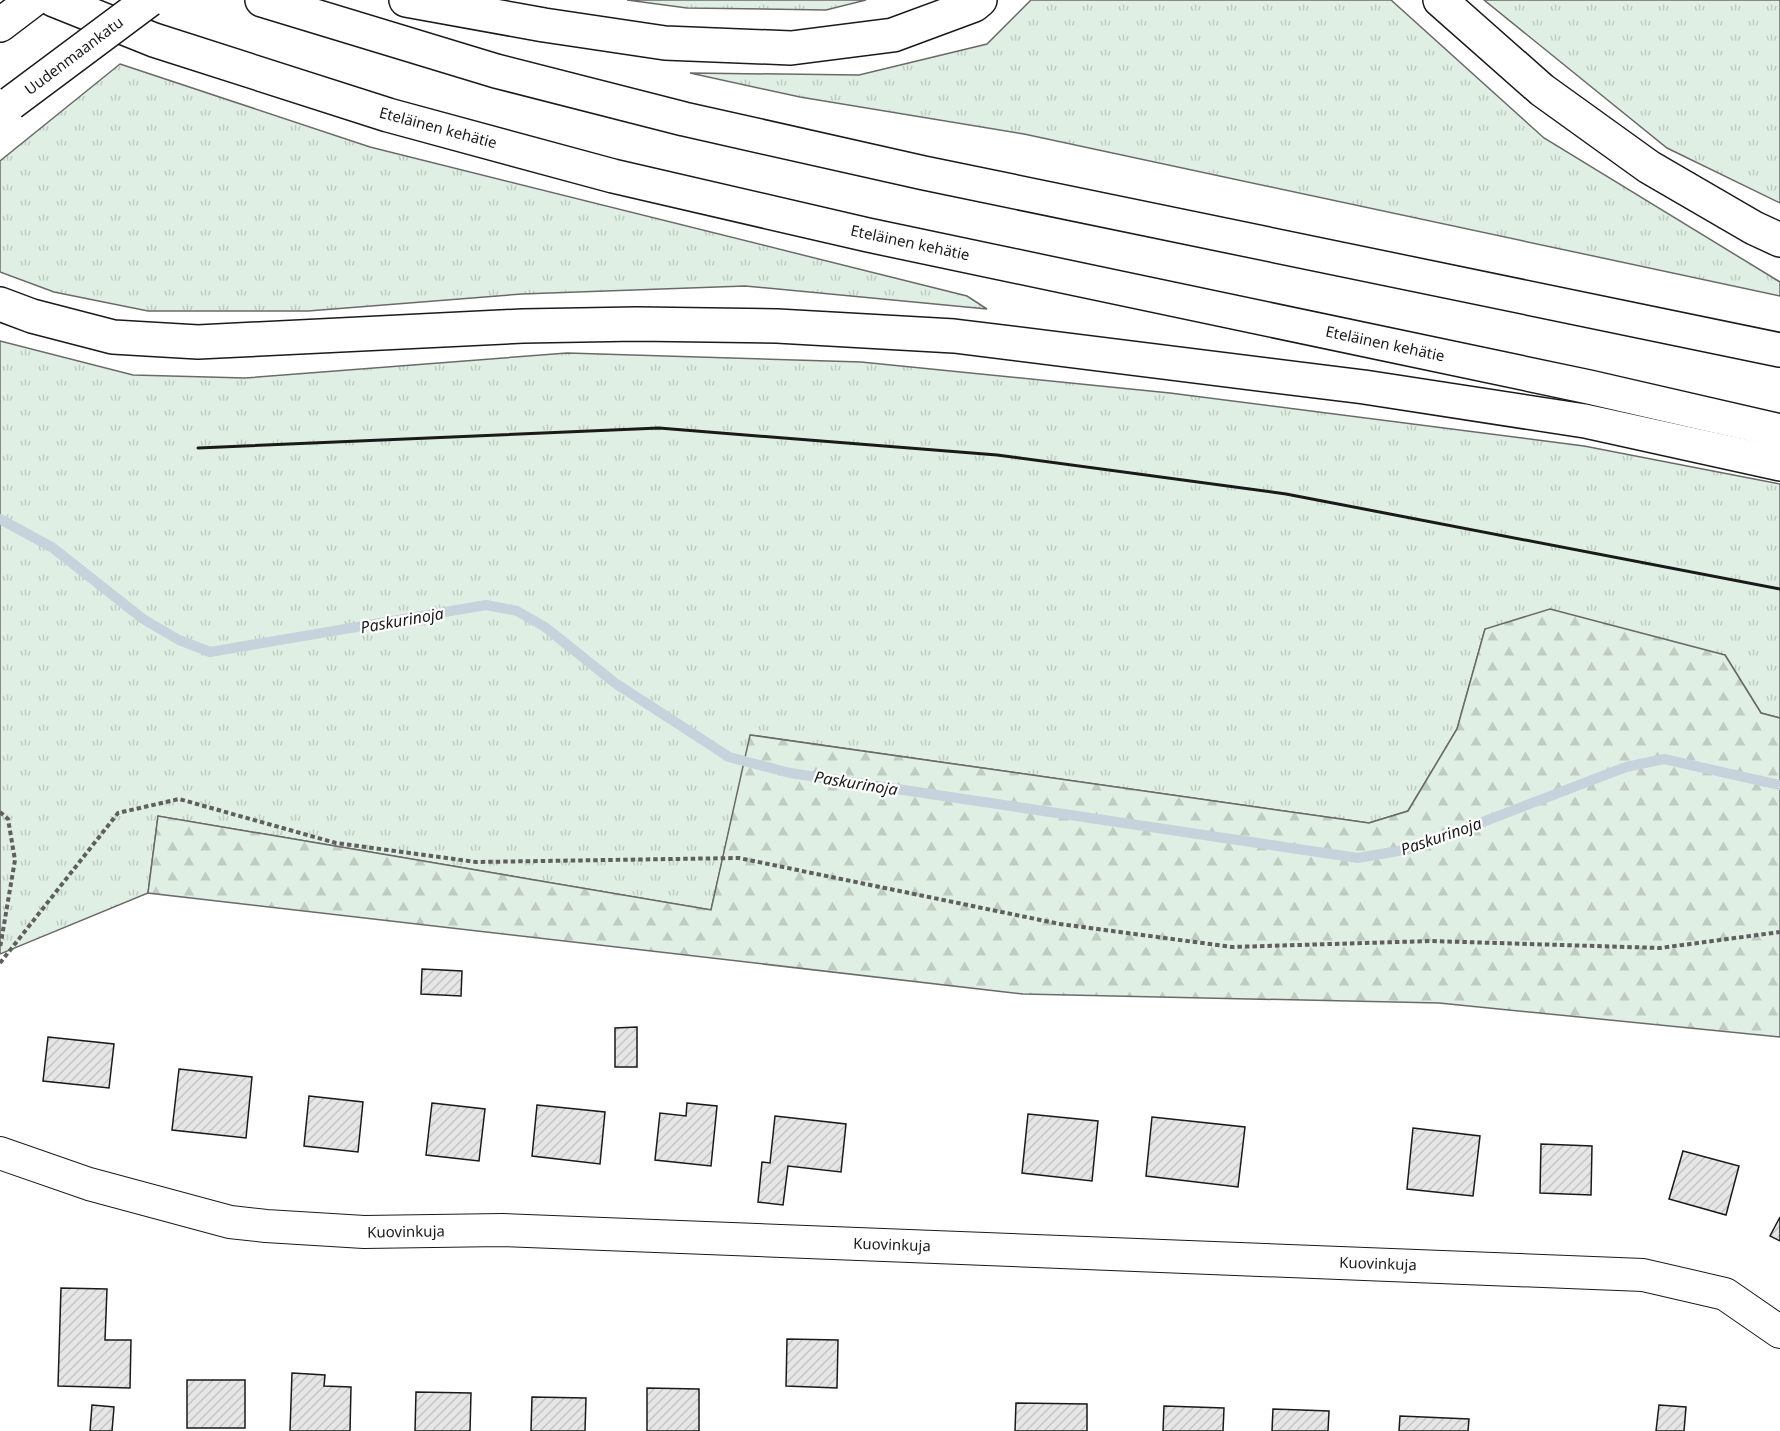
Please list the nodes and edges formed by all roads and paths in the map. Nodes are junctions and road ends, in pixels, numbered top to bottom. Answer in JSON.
{"nodes":[{"id":1,"x":33,"y":0,"type":"edge"},
{"id":2,"x":54,"y":0,"type":"edge"},
{"id":3,"x":149,"y":0,"type":"edge"},
{"id":4,"x":262,"y":0,"type":"edge"},
{"id":5,"x":406,"y":0,"type":"edge"},
{"id":6,"x":980,"y":0,"type":"edge"},
{"id":7,"x":1440,"y":0,"type":"edge"},
{"id":8,"x":0,"y":25,"type":"edge"},
{"id":9,"x":5,"y":107,"type":"edge"},
{"id":10,"x":1780,"y":240,"type":"edge"},
{"id":11,"x":0,"y":304,"type":"edge"},
{"id":12,"x":1780,"y":350,"type":"edge"},
{"id":13,"x":1780,"y":431,"type":"edge"},
{"id":14,"x":1780,"y":464,"type":"edge"},
{"id":15,"x":0,"y":812,"type":"edge"},
{"id":16,"x":1780,"y":932,"type":"edge"},
{"id":17,"x":0,"y":948,"type":"edge"},
{"id":18,"x":0,"y":963,"type":"edge"},
{"id":19,"x":0,"y":1153,"type":"edge"},
{"id":20,"x":1780,"y":1332,"type":"edge"}],
"edges":[{"from":1,"to":8,"type":"main road"},
{"from":2,"to":13,"type":"main road","name":"Eteläinen kehätie"},
{"from":3,"to":9,"type":"main road","name":"Uudenmaankatu","bridge":true},
{"from":4,"to":12,"type":"main road"},
{"from":5,"to":6,"type":"main road"},
{"from":7,"to":10,"type":"main road"},
{"from":11,"to":14,"type":"main road"},
{"from":15,"to":17,"type":"path"},
{"from":16,"to":18,"type":"path"},
{"from":19,"to":20,"type":"street","name":"Kuovinkuja"}]}
